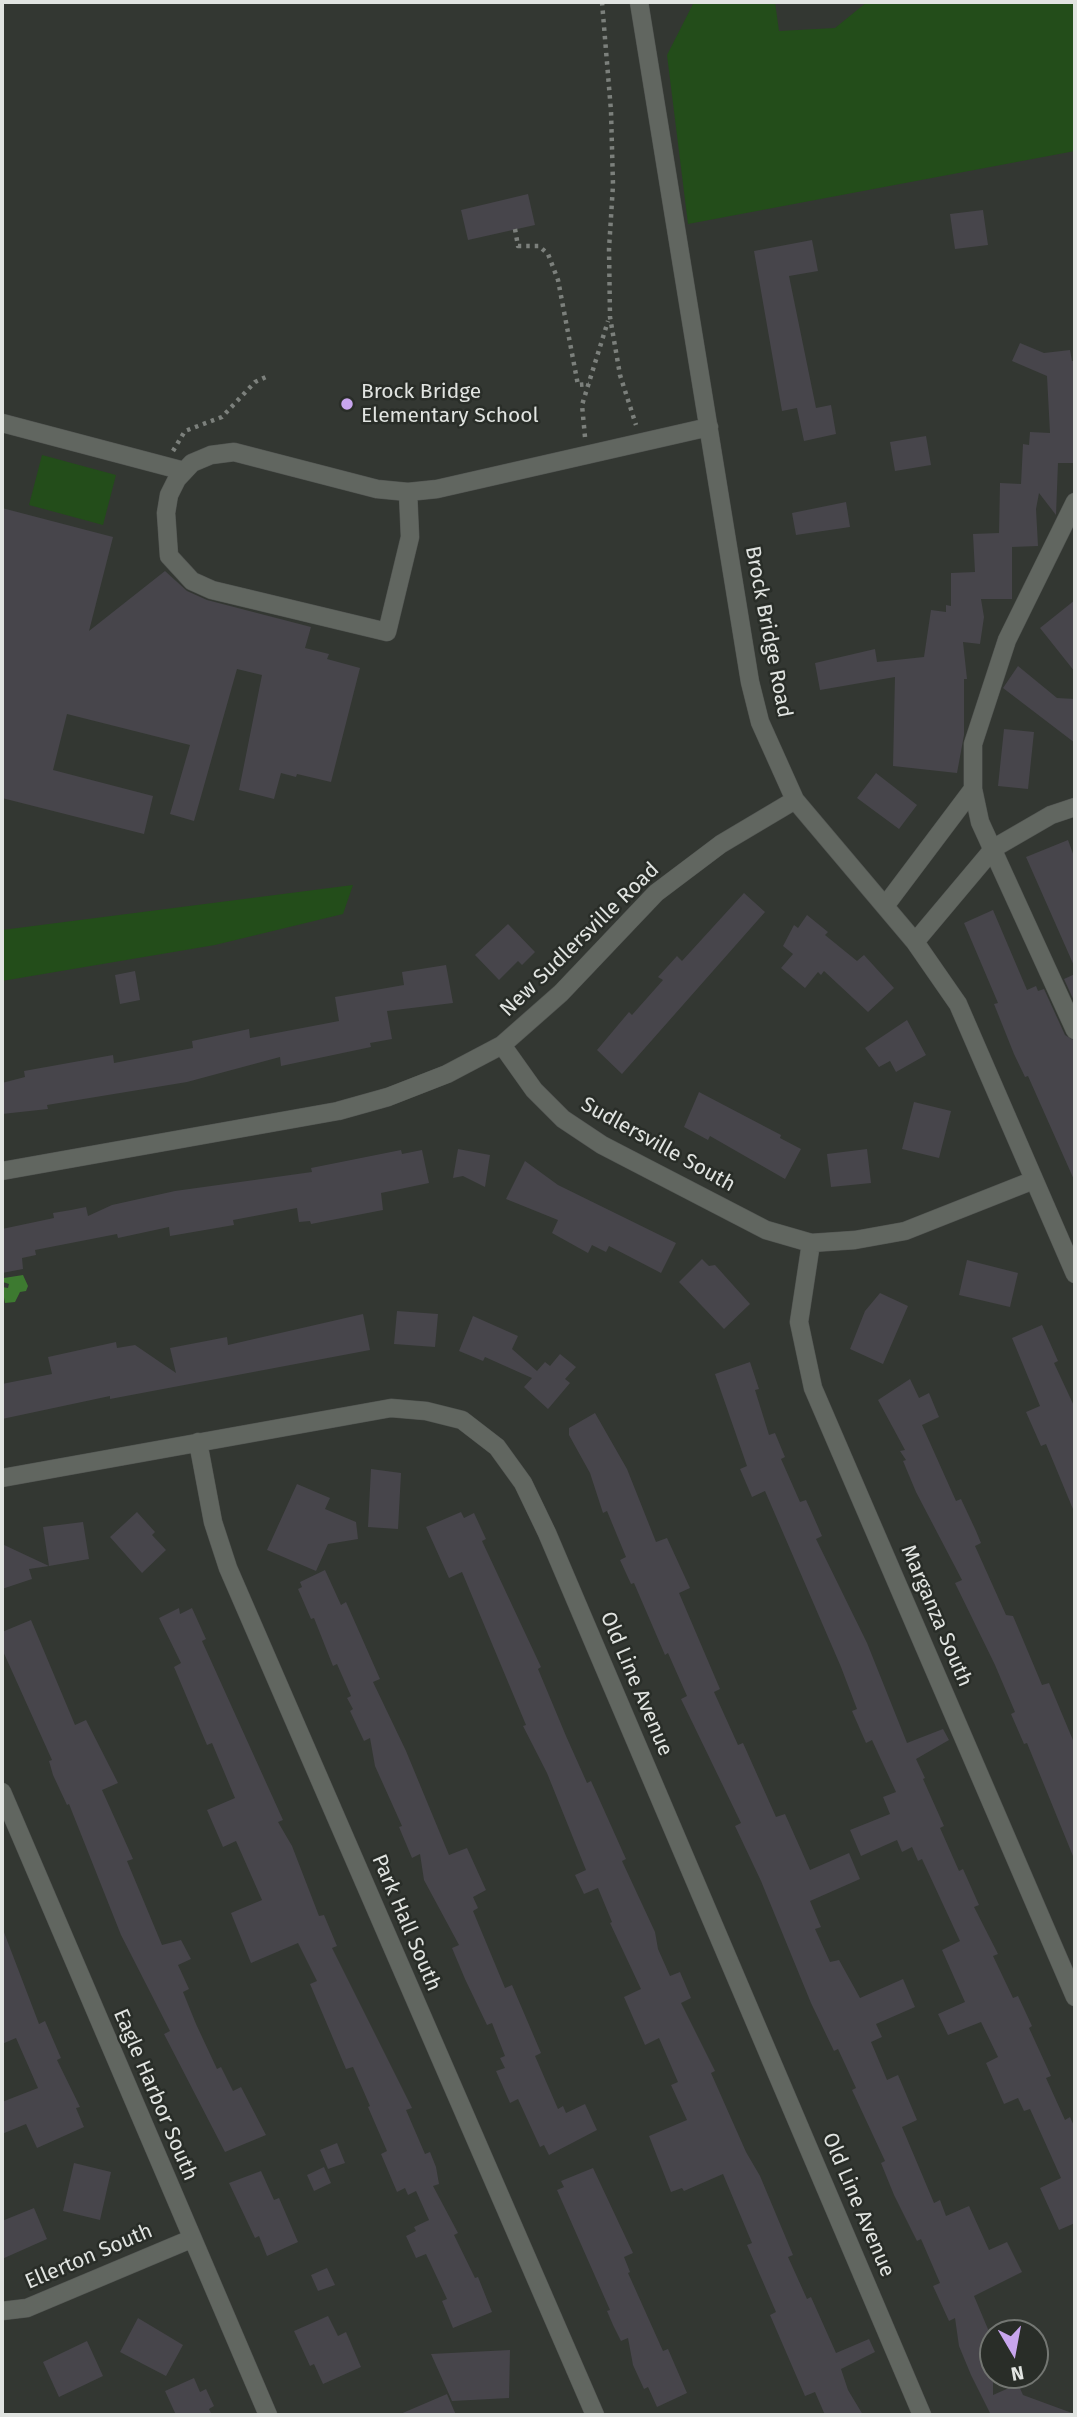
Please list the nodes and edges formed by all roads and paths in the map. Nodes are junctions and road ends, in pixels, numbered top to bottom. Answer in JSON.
{"nodes":[{"id":1,"x":602,"y":2,"type":"edge"},
{"id":2,"x":639,"y":2,"type":"edge"},
{"id":3,"x":514,"y":229,"type":"dead end"},
{"id":4,"x":610,"y":317,"type":"junction"},
{"id":5,"x":268,"y":376,"type":"dead end"},
{"id":6,"x":589,"y":384,"type":"junction"},
{"id":7,"x":2,"y":423,"type":"edge"},
{"id":8,"x":709,"y":427,"type":"junction"},
{"id":9,"x":642,"y":443,"type":"junction"},
{"id":10,"x":589,"y":455,"type":"junction"},
{"id":11,"x":176,"y":469,"type":"junction"},
{"id":12,"x":408,"y":492,"type":"junction"},
{"id":13,"x":1075,"y":502,"type":"edge"},
{"id":14,"x":973,"y":789,"type":"junction"},
{"id":15,"x":795,"y":800,"type":"junction"},
{"id":16,"x":1075,"y":807,"type":"edge"},
{"id":17,"x":994,"y":848,"type":"junction"},
{"id":18,"x":885,"y":906,"type":"junction"},
{"id":19,"x":915,"y":942,"type":"junction"},
{"id":20,"x":1075,"y":1030,"type":"edge"},
{"id":21,"x":502,"y":1045,"type":"junction"},
{"id":22,"x":2,"y":1171,"type":"edge"},
{"id":23,"x":1034,"y":1180,"type":"junction"},
{"id":24,"x":811,"y":1243,"type":"junction"},
{"id":25,"x":1075,"y":1274,"type":"edge"},
{"id":26,"x":198,"y":1442,"type":"junction"},
{"id":27,"x":2,"y":1478,"type":"edge"},
{"id":28,"x":2,"y":1792,"type":"edge"},
{"id":29,"x":1075,"y":1997,"type":"edge"},
{"id":30,"x":191,"y":2239,"type":"junction"},
{"id":31,"x":2,"y":2311,"type":"edge"},
{"id":32,"x":268,"y":2415,"type":"edge"},
{"id":33,"x":595,"y":2415,"type":"edge"},
{"id":34,"x":922,"y":2415,"type":"edge"}],
"edges":[{"from":1,"to":4,"type":"path"},
{"from":2,"to":8,"type":"street","name":"Brock Bridge Road"},
{"from":3,"to":6,"type":"path"},
{"from":4,"to":6,"type":"path"},
{"from":4,"to":9,"type":"path"},
{"from":5,"to":11,"type":"path"},
{"from":6,"to":10,"type":"path"},
{"from":7,"to":11,"type":"street"},
{"from":8,"to":9,"type":"street"},
{"from":8,"to":15,"type":"street","name":"Brock Bridge Road"},
{"from":9,"to":10,"type":"street"},
{"from":10,"to":12,"type":"street"},
{"from":11,"to":12,"type":"street"},
{"from":11,"to":12,"type":"street"},
{"from":13,"to":14,"type":"street"},
{"from":14,"to":17,"type":"street"},
{"from":14,"to":18,"type":"street"},
{"from":15,"to":18,"type":"street","name":"Brock Bridge Road"},
{"from":15,"to":21,"type":"street","name":"New Sudlersville Road"},
{"from":16,"to":17,"type":"street"},
{"from":17,"to":19,"type":"street"},
{"from":17,"to":20,"type":"street"},
{"from":18,"to":19,"type":"street","name":"Brock Bridge Road"},
{"from":19,"to":23,"type":"street","name":"Brock Bridge Road"},
{"from":21,"to":22,"type":"street"},
{"from":21,"to":24,"type":"street","name":"Sudlersville South"},
{"from":23,"to":24,"type":"street","name":"Sudlersville South"},
{"from":23,"to":25,"type":"street","name":"Brock Bridge Road"},
{"from":24,"to":29,"type":"street","name":"Marganza South"},
{"from":26,"to":27,"type":"street","name":"Old Line Avenue"},
{"from":26,"to":33,"type":"street","name":"Park Hall South"},
{"from":26,"to":34,"type":"street","name":"Old Line Avenue"},
{"from":28,"to":30,"type":"street","name":"Eagle Harbor South"},
{"from":30,"to":31,"type":"street","name":"Ellerton South"},
{"from":30,"to":32,"type":"street","name":"Eagle Harbor South"}]}
